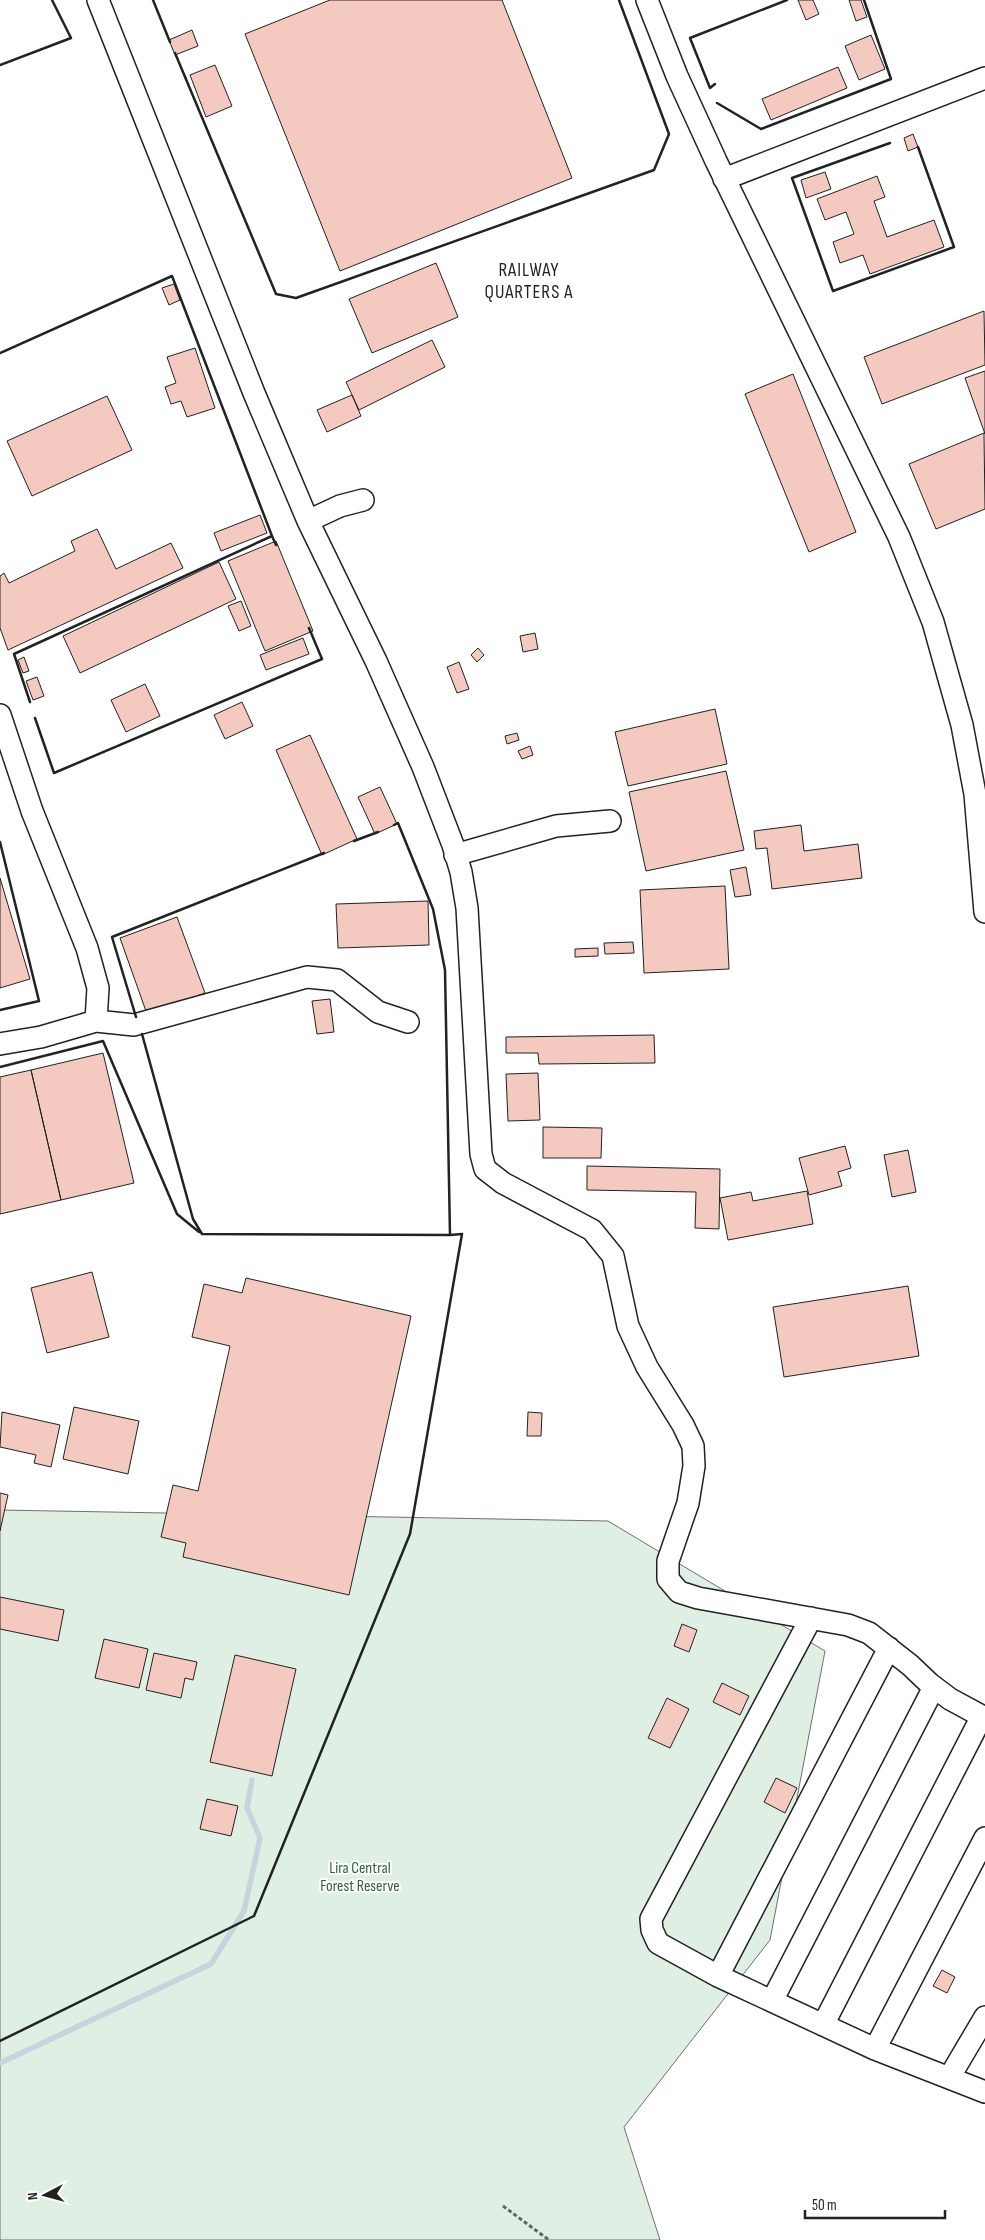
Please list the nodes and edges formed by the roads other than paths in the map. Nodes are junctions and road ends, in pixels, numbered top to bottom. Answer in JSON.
{"nodes":[{"id":1,"x":98,"y":0,"type":"edge"},
{"id":2,"x":647,"y":0,"type":"edge"},
{"id":3,"x":985,"y":78,"type":"edge"},
{"id":4,"x":724,"y":179,"type":"junction"},
{"id":5,"x":363,"y":500,"type":"dead end"},
{"id":6,"x":308,"y":521,"type":"junction"},
{"id":7,"x":0,"y":715,"type":"edge"},
{"id":8,"x":610,"y":821,"type":"dead end"},
{"id":9,"x":456,"y":855,"type":"junction"},
{"id":10,"x":985,"y":912,"type":"edge"},
{"id":11,"x":96,"y":1021,"type":"junction"},
{"id":12,"x":408,"y":1022,"type":"dead end"},
{"id":13,"x":0,"y":1044,"type":"edge"},
{"id":14,"x":811,"y":1618,"type":"junction"},
{"id":15,"x":889,"y":1648,"type":"junction"},
{"id":16,"x":934,"y":1687,"type":"junction"},
{"id":17,"x":983,"y":1717,"type":"edge"},
{"id":18,"x":985,"y":1838,"type":"edge"},
{"id":19,"x":718,"y":1976,"type":"junction"},
{"id":20,"x":772,"y":2001,"type":"junction"},
{"id":21,"x":985,"y":2017,"type":"edge"},
{"id":22,"x":823,"y":2025,"type":"junction"},
{"id":23,"x":875,"y":2050,"type":"junction"},
{"id":24,"x":949,"y":2078,"type":"junction"},
{"id":25,"x":985,"y":2092,"type":"edge"}],
"edges":[{"from":1,"to":6,"type":"street"},
{"from":2,"to":4,"type":"street"},
{"from":3,"to":4,"type":"street"},
{"from":4,"to":10,"type":"street"},
{"from":5,"to":6,"type":"street"},
{"from":6,"to":9,"type":"street"},
{"from":7,"to":11,"type":"street"},
{"from":8,"to":9,"type":"street"},
{"from":9,"to":14,"type":"street"},
{"from":11,"to":12,"type":"street"},
{"from":11,"to":13,"type":"street"},
{"from":14,"to":15,"type":"street"},
{"from":14,"to":19,"type":"street"},
{"from":15,"to":16,"type":"street"},
{"from":15,"to":19,"type":"street"},
{"from":16,"to":17,"type":"street"},
{"from":16,"to":20,"type":"street"},
{"from":17,"to":22,"type":"street"},
{"from":18,"to":23,"type":"street"},
{"from":19,"to":20,"type":"street"},
{"from":20,"to":22,"type":"street"},
{"from":21,"to":24,"type":"street"},
{"from":22,"to":23,"type":"street"},
{"from":23,"to":24,"type":"street"},
{"from":24,"to":25,"type":"street"}]}
